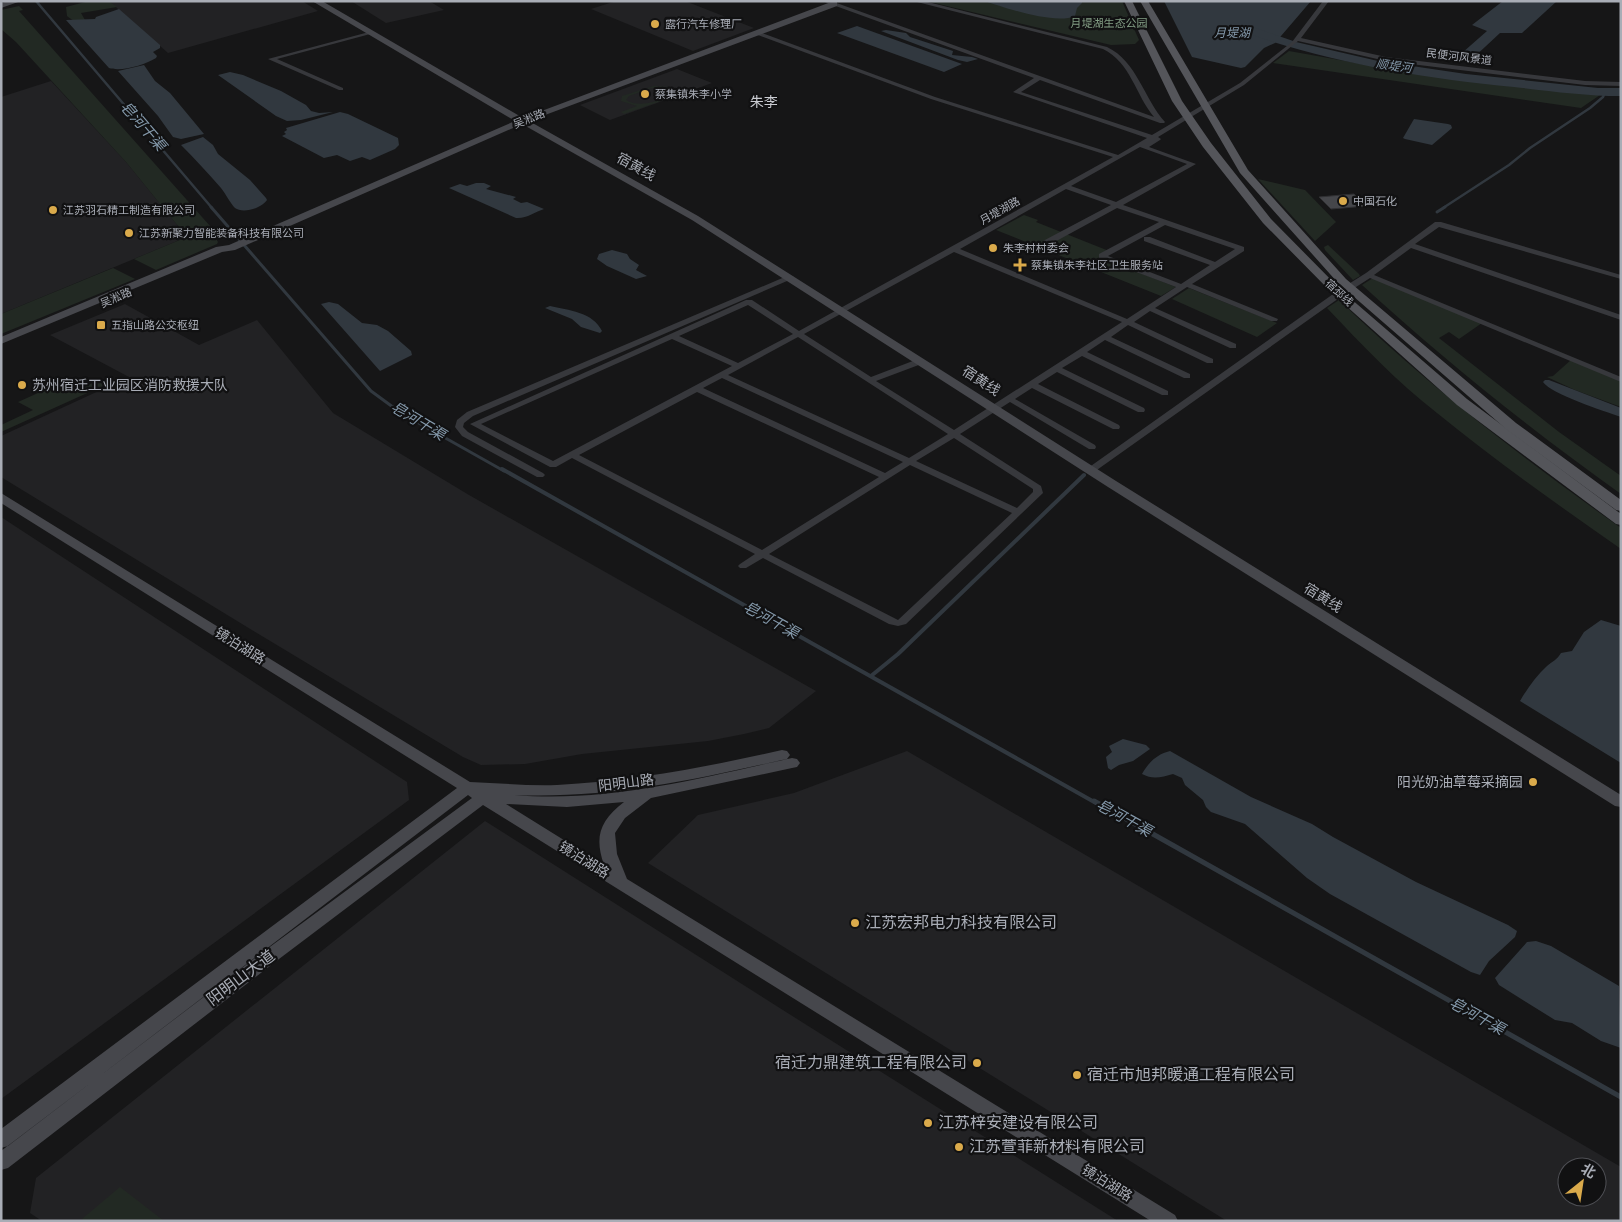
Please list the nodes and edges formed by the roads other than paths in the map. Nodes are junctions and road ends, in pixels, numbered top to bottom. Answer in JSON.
{"nodes":[{"id":1,"x":17,"y":1,"type":"edge"},
{"id":2,"x":316,"y":1,"type":"edge"},
{"id":3,"x":916,"y":1,"type":"edge"},
{"id":4,"x":1128,"y":1,"type":"edge"},
{"id":5,"x":1144,"y":1,"type":"edge"},
{"id":6,"x":1326,"y":1,"type":"edge"},
{"id":7,"x":829,"y":3,"type":"edge"},
{"id":8,"x":3,"y":6,"type":"edge"},
{"id":9,"x":371,"y":33,"type":"junction"},
{"id":10,"x":757,"y":33,"type":"junction"},
{"id":11,"x":1295,"y":41,"type":"junction"},
{"id":12,"x":1039,"y":78,"type":"junction"},
{"id":13,"x":1621,"y":84,"type":"edge"},
{"id":14,"x":340,"y":89,"type":"dead end"},
{"id":15,"x":1206,"y":107,"type":"junction"},
{"id":16,"x":1188,"y":117,"type":"junction"},
{"id":17,"x":522,"y":121,"type":"junction"},
{"id":18,"x":1162,"y":122,"type":"junction"},
{"id":19,"x":1168,"y":128,"type":"junction"},
{"id":20,"x":1153,"y":138,"type":"junction"},
{"id":21,"x":1119,"y":157,"type":"junction"},
{"id":22,"x":1066,"y":187,"type":"junction"},
{"id":23,"x":1117,"y":205,"type":"junction"},
{"id":24,"x":1165,"y":222,"type":"junction"},
{"id":25,"x":1146,"y":239,"type":"dead end"},
{"id":26,"x":1046,"y":243,"type":"dead end"},
{"id":27,"x":1410,"y":246,"type":"junction"},
{"id":28,"x":231,"y":248,"type":"junction"},
{"id":29,"x":954,"y":249,"type":"junction"},
{"id":30,"x":1216,"y":265,"type":"junction"},
{"id":31,"x":1369,"y":275,"type":"junction"},
{"id":32,"x":1621,"y":277,"type":"edge"},
{"id":33,"x":790,"y":278,"type":"junction"},
{"id":34,"x":1184,"y":286,"type":"junction"},
{"id":35,"x":1350,"y":287,"type":"junction"},
{"id":36,"x":1339,"y":294,"type":"junction"},
{"id":37,"x":1149,"y":308,"type":"junction"},
{"id":38,"x":842,"y":311,"type":"junction"},
{"id":39,"x":1621,"y":318,"type":"edge"},
{"id":40,"x":1274,"y":319,"type":"dead end"},
{"id":41,"x":1128,"y":322,"type":"junction"},
{"id":42,"x":656,"y":334,"type":"junction"},
{"id":43,"x":799,"y":334,"type":"junction"},
{"id":44,"x":669,"y":337,"type":"junction"},
{"id":45,"x":1105,"y":337,"type":"junction"},
{"id":46,"x":1,"y":341,"type":"edge"},
{"id":47,"x":1233,"y":346,"type":"dead end"},
{"id":48,"x":1,"y":348,"type":"edge"},
{"id":49,"x":1081,"y":352,"type":"junction"},
{"id":50,"x":921,"y":361,"type":"junction"},
{"id":51,"x":1210,"y":361,"type":"dead end"},
{"id":52,"x":738,"y":366,"type":"junction"},
{"id":53,"x":1056,"y":368,"type":"junction"},
{"id":54,"x":722,"y":375,"type":"junction"},
{"id":55,"x":1187,"y":376,"type":"dead end"},
{"id":56,"x":870,"y":380,"type":"junction"},
{"id":57,"x":1621,"y":380,"type":"edge"},
{"id":58,"x":1032,"y":384,"type":"junction"},
{"id":59,"x":696,"y":388,"type":"junction"},
{"id":60,"x":1165,"y":394,"type":"dead end"},
{"id":61,"x":1010,"y":399,"type":"junction"},
{"id":62,"x":995,"y":408,"type":"junction"},
{"id":63,"x":1141,"y":410,"type":"dead end"},
{"id":64,"x":1116,"y":427,"type":"dead end"},
{"id":65,"x":954,"y":434,"type":"junction"},
{"id":66,"x":1092,"y":446,"type":"dead end"},
{"id":67,"x":573,"y":454,"type":"junction"},
{"id":68,"x":910,"y":462,"type":"junction"},
{"id":69,"x":1092,"y":470,"type":"junction"},
{"id":70,"x":540,"y":475,"type":"dead end"},
{"id":71,"x":886,"y":477,"type":"junction"},
{"id":72,"x":1,"y":497,"type":"edge"},
{"id":73,"x":1621,"y":506,"type":"edge"},
{"id":74,"x":1018,"y":512,"type":"junction"},
{"id":75,"x":1621,"y":521,"type":"edge"},
{"id":76,"x":762,"y":554,"type":"junction"},
{"id":77,"x":743,"y":566,"type":"dead end"},
{"id":78,"x":469,"y":787,"type":"junction"},
{"id":79,"x":650,"y":792,"type":"junction"},
{"id":80,"x":484,"y":797,"type":"junction"},
{"id":81,"x":1621,"y":802,"type":"edge"},
{"id":82,"x":622,"y":884,"type":"junction"},
{"id":83,"x":1,"y":1140,"type":"edge"},
{"id":84,"x":1,"y":1162,"type":"edge"},
{"id":85,"x":1168,"y":1221,"type":"edge"}],
"edges":[{"from":1,"to":8,"type":"main road"},
{"from":2,"to":9,"type":"main road","name":"宿黄线"},
{"from":3,"to":18,"type":"street"},
{"from":4,"to":16,"type":"main road","name":"宿邳线"},
{"from":5,"to":15,"type":"main road","name":"宿邳线"},
{"from":6,"to":11,"type":"street","name":"月堤湖路"},
{"from":7,"to":10,"type":"main road","name":"吴淞路"},
{"from":7,"to":12,"type":"street"},
{"from":9,"to":14,"type":"street"},
{"from":9,"to":17,"type":"main road","name":"宿黄线"},
{"from":10,"to":17,"type":"main road","name":"吴淞路"},
{"from":10,"to":21,"type":"street"},
{"from":11,"to":13,"type":"street","name":"民便河风景道"},
{"from":11,"to":15,"type":"street","name":"月堤湖路"},
{"from":12,"to":18,"type":"street"},
{"from":12,"to":20,"type":"street"},
{"from":15,"to":16,"type":"street","name":"月堤湖路"},
{"from":15,"to":35,"type":"main road","name":"宿邳线"},
{"from":16,"to":19,"type":"street","name":"月堤湖路"},
{"from":16,"to":36,"type":"main road","name":"宿邳线"},
{"from":17,"to":28,"type":"main road","name":"吴淞路"},
{"from":17,"to":33,"type":"main road","name":"宿黄线"},
{"from":18,"to":19,"type":"street"},
{"from":19,"to":20,"type":"street","name":"月堤湖路"},
{"from":20,"to":21,"type":"street","name":"月堤湖路"},
{"from":20,"to":23,"type":"street"},
{"from":21,"to":22,"type":"street","name":"月堤湖路"},
{"from":22,"to":23,"type":"street"},
{"from":22,"to":29,"type":"street","name":"月堤湖路"},
{"from":23,"to":24,"type":"street"},
{"from":23,"to":26,"type":"street"},
{"from":24,"to":30,"type":"street"},
{"from":24,"to":34,"type":"street"},
{"from":25,"to":30,"type":"street"},
{"from":27,"to":31,"type":"street"},
{"from":27,"to":32,"type":"street"},
{"from":27,"to":39,"type":"street"},
{"from":28,"to":46,"type":"main road","name":"吴淞路"},
{"from":28,"to":48,"type":"main road","name":"吴淞路"},
{"from":29,"to":38,"type":"street","name":"月堤湖路"},
{"from":29,"to":41,"type":"street"},
{"from":30,"to":34,"type":"street"},
{"from":31,"to":35,"type":"street"},
{"from":31,"to":57,"type":"street"},
{"from":33,"to":38,"type":"main road","name":"宿黄线"},
{"from":33,"to":42,"type":"street"},
{"from":34,"to":37,"type":"street"},
{"from":34,"to":40,"type":"street"},
{"from":35,"to":36,"type":"street"},
{"from":35,"to":73,"type":"main road","name":"宿邳线"},
{"from":36,"to":69,"type":"street"},
{"from":36,"to":75,"type":"main road","name":"宿邳线"},
{"from":37,"to":41,"type":"street"},
{"from":37,"to":47,"type":"street"},
{"from":38,"to":43,"type":"street","name":"月堤湖路"},
{"from":38,"to":50,"type":"main road","name":"宿黄线"},
{"from":41,"to":45,"type":"street"},
{"from":41,"to":51,"type":"street"},
{"from":42,"to":44,"type":"street"},
{"from":42,"to":70,"type":"street"},
{"from":43,"to":44,"type":"street"},
{"from":43,"to":52,"type":"street","name":"月堤湖路"},
{"from":43,"to":56,"type":"street"},
{"from":44,"to":52,"type":"street"},
{"from":44,"to":67,"type":"street","name":"月堤湖路"},
{"from":45,"to":49,"type":"street"},
{"from":45,"to":55,"type":"street"},
{"from":49,"to":53,"type":"street"},
{"from":49,"to":60,"type":"street"},
{"from":50,"to":56,"type":"street"},
{"from":50,"to":62,"type":"main road","name":"宿黄线"},
{"from":52,"to":54,"type":"street","name":"月堤湖路"},
{"from":53,"to":58,"type":"street"},
{"from":53,"to":63,"type":"street"},
{"from":54,"to":59,"type":"street","name":"月堤湖路"},
{"from":54,"to":68,"type":"street"},
{"from":56,"to":65,"type":"street"},
{"from":58,"to":61,"type":"street"},
{"from":58,"to":64,"type":"street"},
{"from":59,"to":67,"type":"street","name":"月堤湖路"},
{"from":59,"to":71,"type":"street"},
{"from":61,"to":62,"type":"street"},
{"from":61,"to":66,"type":"street"},
{"from":62,"to":65,"type":"street"},
{"from":62,"to":69,"type":"main road","name":"宿黄线"},
{"from":65,"to":68,"type":"street"},
{"from":65,"to":74,"type":"street"},
{"from":67,"to":76,"type":"street"},
{"from":68,"to":71,"type":"street"},
{"from":68,"to":74,"type":"street"},
{"from":69,"to":81,"type":"main road","name":"宿黄线"},
{"from":71,"to":76,"type":"street"},
{"from":72,"to":78,"type":"main road","name":"镜泊湖路"},
{"from":74,"to":76,"type":"street"},
{"from":76,"to":77,"type":"street"},
{"from":78,"to":79,"type":"main road","name":"阳明山路"},
{"from":78,"to":80,"type":"main road","name":"镜泊湖路"},
{"from":78,"to":83,"type":"main road","name":"阳明山大道"},
{"from":79,"to":80,"type":"main road","name":"阳明山路"},
{"from":79,"to":82,"type":"main road"},
{"from":80,"to":82,"type":"main road","name":"镜泊湖路"},
{"from":80,"to":84,"type":"main road","name":"阳明山大道"},
{"from":82,"to":85,"type":"main road","name":"镜泊湖路"}]}
